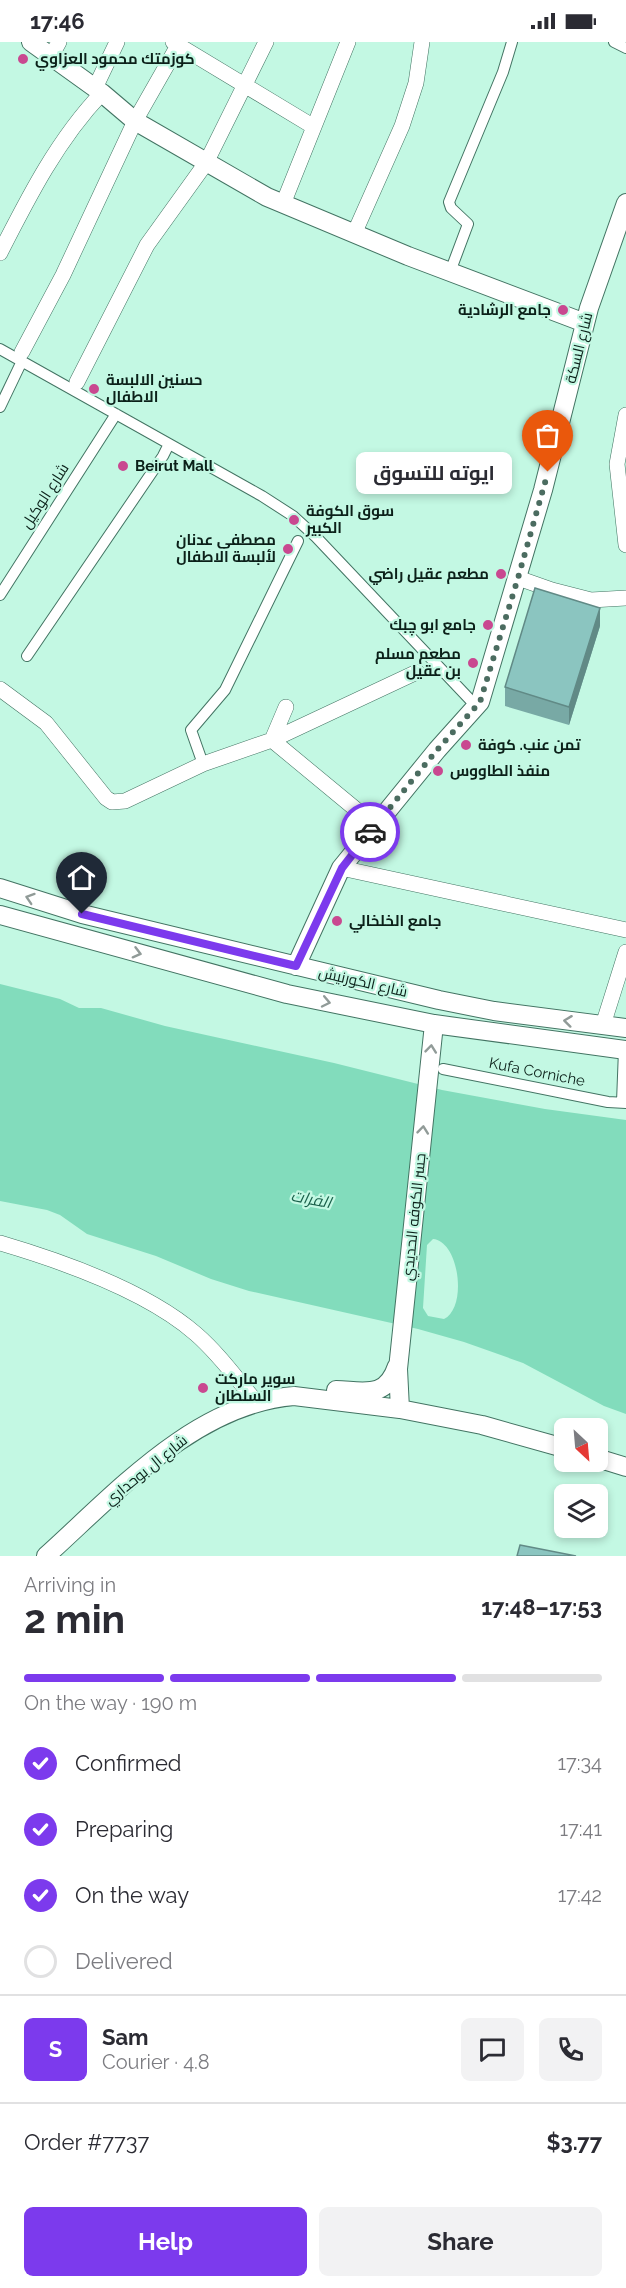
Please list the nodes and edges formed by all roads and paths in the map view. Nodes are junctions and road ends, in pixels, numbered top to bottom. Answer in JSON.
{"nodes":[{"id":1,"x":31,"y":42,"type":"edge"},
{"id":2,"x":117,"y":42,"type":"edge"},
{"id":3,"x":266,"y":42,"type":"edge"},
{"id":4,"x":348,"y":42,"type":"edge"},
{"id":5,"x":422,"y":42,"type":"edge"},
{"id":6,"x":512,"y":42,"type":"edge"},
{"id":7,"x":614,"y":42,"type":"edge"},
{"id":8,"x":177,"y":43,"type":"edge"},
{"id":9,"x":626,"y":48,"type":"edge"},
{"id":10,"x":55,"y":50,"type":"edge"},
{"id":11,"x":245,"y":85,"type":"junction"},
{"id":12,"x":98,"y":90,"type":"junction"},
{"id":13,"x":135,"y":121,"type":"junction"},
{"id":14,"x":314,"y":127,"type":"junction"},
{"id":15,"x":206,"y":163,"type":"junction"},
{"id":16,"x":626,"y":203,"type":"edge"},
{"id":17,"x":283,"y":204,"type":"junction"},
{"id":18,"x":354,"y":234,"type":"junction"},
{"id":19,"x":0,"y":253,"type":"edge"},
{"id":20,"x":450,"y":272,"type":"junction"},
{"id":21,"x":585,"y":323,"type":"junction"},
{"id":22,"x":0,"y":349,"type":"edge"},
{"id":23,"x":22,"y":356,"type":"junction"},
{"id":24,"x":77,"y":382,"type":"dead end"},
{"id":25,"x":0,"y":407,"type":"edge"},
{"id":26,"x":116,"y":414,"type":"junction"},
{"id":27,"x":626,"y":415,"type":"edge"},
{"id":28,"x":169,"y":444,"type":"junction"},
{"id":29,"x":298,"y":541,"type":"dead end"},
{"id":30,"x":626,"y":545,"type":"edge"},
{"id":31,"x":518,"y":578,"type":"junction"},
{"id":32,"x":0,"y":595,"type":"edge"},
{"id":33,"x":626,"y":598,"type":"edge"},
{"id":34,"x":27,"y":656,"type":"dead end"},
{"id":35,"x":417,"y":672,"type":"dead end"},
{"id":36,"x":0,"y":689,"type":"edge"},
{"id":37,"x":476,"y":706,"type":"junction"},
{"id":38,"x":286,"y":707,"type":"dead end"},
{"id":39,"x":272,"y":740,"type":"junction"},
{"id":40,"x":203,"y":764,"type":"junction"},
{"id":41,"x":376,"y":826,"type":"junction"},
{"id":42,"x":342,"y":868,"type":"junction"},
{"id":43,"x":0,"y":888,"type":"edge"},
{"id":44,"x":0,"y":915,"type":"edge"},
{"id":45,"x":626,"y":930,"type":"edge"},
{"id":46,"x":172,"y":935,"type":"junction"},
{"id":47,"x":203,"y":943,"type":"junction"},
{"id":48,"x":626,"y":952,"type":"edge"},
{"id":49,"x":165,"y":961,"type":"junction"},
{"id":50,"x":296,"y":966,"type":"junction"},
{"id":51,"x":194,"y":968,"type":"junction"},
{"id":52,"x":434,"y":1024,"type":"junction"},
{"id":53,"x":603,"y":1025,"type":"junction"},
{"id":54,"x":626,"y":1028,"type":"edge"},
{"id":55,"x":625,"y":1050,"type":"edge"},
{"id":56,"x":436,"y":1071,"type":"junction"},
{"id":57,"x":624,"y":1103,"type":"edge"},
{"id":58,"x":0,"y":1243,"type":"edge"},
{"id":59,"x":400,"y":1355,"type":"junction"},
{"id":60,"x":294,"y":1396,"type":"junction"},
{"id":61,"x":256,"y":1403,"type":"junction"},
{"id":62,"x":400,"y":1409,"type":"junction"},
{"id":63,"x":554,"y":1445,"type":"edge"},
{"id":64,"x":608,"y":1461,"type":"edge"},
{"id":65,"x":626,"y":1467,"type":"edge"},
{"id":66,"x":46,"y":1556,"type":"edge"}],
"edges":[{"from":1,"to":10,"type":"street"},
{"from":2,"to":12,"type":"street"},
{"from":3,"to":11,"type":"street"},
{"from":4,"to":14,"type":"street"},
{"from":5,"to":18,"type":"street"},
{"from":6,"to":20,"type":"street"},
{"from":7,"to":9,"type":"street"},
{"from":8,"to":11,"type":"street"},
{"from":8,"to":13,"type":"street"},
{"from":10,"to":12,"type":"street"},
{"from":11,"to":14,"type":"street"},
{"from":11,"to":15,"type":"street"},
{"from":12,"to":13,"type":"street"},
{"from":12,"to":19,"type":"street"},
{"from":13,"to":15,"type":"street"},
{"from":13,"to":23,"type":"street"},
{"from":14,"to":17,"type":"street"},
{"from":15,"to":17,"type":"street"},
{"from":15,"to":24,"type":"street"},
{"from":16,"to":21,"type":"street","name":"شارع السكة"},
{"from":17,"to":18,"type":"street"},
{"from":18,"to":20,"type":"street"},
{"from":20,"to":21,"type":"street"},
{"from":21,"to":31,"type":"street","name":"شارع السكة"},
{"from":22,"to":23,"type":"street"},
{"from":23,"to":25,"type":"street"},
{"from":23,"to":26,"type":"street"},
{"from":26,"to":28,"type":"street"},
{"from":26,"to":32,"type":"street","name":"شارع الوكيل"},
{"from":27,"to":30,"type":"street"},
{"from":28,"to":34,"type":"street"},
{"from":28,"to":37,"type":"street"},
{"from":29,"to":40,"type":"street"},
{"from":31,"to":33,"type":"street"},
{"from":31,"to":37,"type":"street","name":"شارع السكة"},
{"from":35,"to":39,"type":"street"},
{"from":36,"to":40,"type":"street"},
{"from":37,"to":41,"type":"street","name":"شارع السكة"},
{"from":38,"to":39,"type":"street"},
{"from":39,"to":40,"type":"street"},
{"from":39,"to":41,"type":"street"},
{"from":41,"to":42,"type":"street","name":"شارع السكة"},
{"from":42,"to":45,"type":"street"},
{"from":42,"to":50,"type":"street","name":"شارع السكة"},
{"from":46,"to":43,"type":"street","name":"شارع الكورنيش","one_way":true},
{"from":44,"to":49,"type":"street","name":"شارع الكورنيش","one_way":true},
{"from":46,"to":47,"type":"street","name":"شارع الكورنيش"},
{"from":46,"to":49,"type":"street"},
{"from":47,"to":50,"type":"street","name":"شارع الكورنيش"},
{"from":47,"to":51,"type":"street"},
{"from":48,"to":53,"type":"street"},
{"from":49,"to":51,"type":"street","name":"شارع الكورنيش"},
{"from":53,"to":50,"type":"street","name":"شارع الكورنيش","one_way":true},
{"from":51,"to":52,"type":"street","name":"شارع الكورنيش","one_way":true},
{"from":52,"to":55,"type":"street","name":"شارع الكورنيش"},
{"from":56,"to":52,"type":"street","name":"جسر الکوفه الحديدي","one_way":true},
{"from":53,"to":54,"type":"street","name":"شارع الكورنيش"},
{"from":55,"to":57,"type":"street"},
{"from":56,"to":57,"type":"street","name":"Kufa Corniche"},
{"from":59,"to":56,"type":"street","name":"جسر الکوفه الحديدي","one_way":true},
{"from":58,"to":61,"type":"street"},
{"from":59,"to":60,"type":"street","name":"شارع ال بوحداري"},
{"from":59,"to":62,"type":"street","name":"جسر الکوفه الحديدي"},
{"from":60,"to":61,"type":"street","name":"شارع ال بوحداري"},
{"from":60,"to":62,"type":"street","name":"شارع ال بوحداري"},
{"from":61,"to":66,"type":"street","name":"شارع ال بوحداري"},
{"from":62,"to":63,"type":"street","name":"شارع ال بوحداري"},
{"from":64,"to":65,"type":"street"}]}
